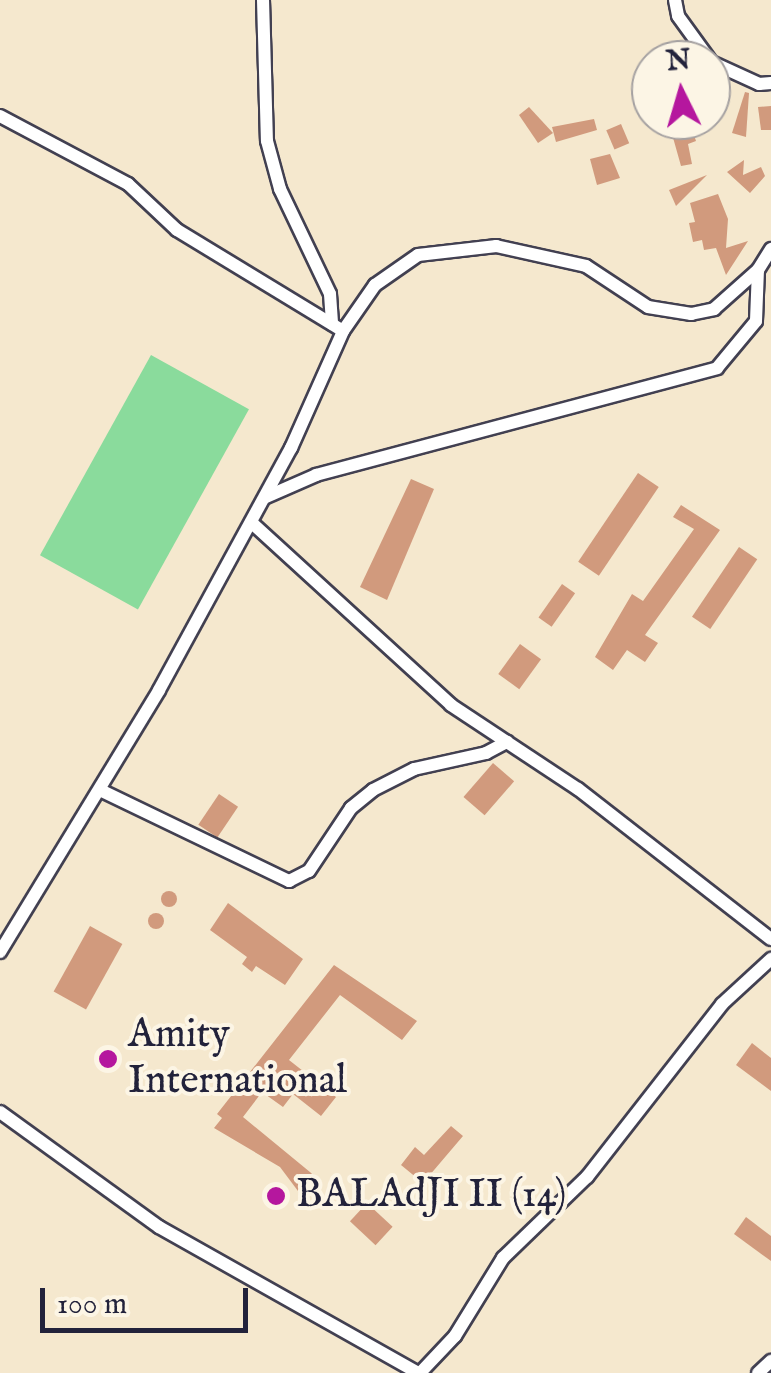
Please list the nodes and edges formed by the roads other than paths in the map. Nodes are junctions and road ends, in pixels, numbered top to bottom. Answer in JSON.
{"nodes":[{"id":1,"x":263,"y":0,"type":"edge"},
{"id":2,"x":675,"y":0,"type":"edge"},
{"id":3,"x":695,"y":40,"type":"edge"},
{"id":4,"x":731,"y":71,"type":"edge"},
{"id":5,"x":771,"y":83,"type":"edge"},
{"id":6,"x":0,"y":116,"type":"edge"},
{"id":7,"x":771,"y":249,"type":"edge"},
{"id":8,"x":758,"y":270,"type":"junction"},
{"id":9,"x":338,"y":327,"type":"junction"},
{"id":10,"x":266,"y":496,"type":"junction"},
{"id":11,"x":252,"y":523,"type":"junction"},
{"id":12,"x":507,"y":742,"type":"junction"},
{"id":13,"x":100,"y":790,"type":"junction"},
{"id":14,"x":771,"y":939,"type":"edge"},
{"id":15,"x":0,"y":952,"type":"edge"},
{"id":16,"x":771,"y":960,"type":"edge"},
{"id":17,"x":0,"y":1112,"type":"edge"},
{"id":18,"x":771,"y":1361,"type":"edge"},
{"id":19,"x":419,"y":1373,"type":"edge"},
{"id":20,"x":758,"y":1373,"type":"edge"}],
"edges":[{"from":1,"to":9,"type":"street"},
{"from":2,"to":3,"type":"street"},
{"from":4,"to":5,"type":"street"},
{"from":6,"to":9,"type":"street"},
{"from":7,"to":8,"type":"street"},
{"from":8,"to":9,"type":"street"},
{"from":8,"to":10,"type":"street"},
{"from":9,"to":10,"type":"street"},
{"from":10,"to":11,"type":"street"},
{"from":11,"to":12,"type":"street"},
{"from":11,"to":13,"type":"street"},
{"from":12,"to":13,"type":"street"},
{"from":12,"to":14,"type":"street"},
{"from":13,"to":15,"type":"street"},
{"from":16,"to":19,"type":"street"},
{"from":17,"to":19,"type":"street"},
{"from":18,"to":20,"type":"street"}]}
